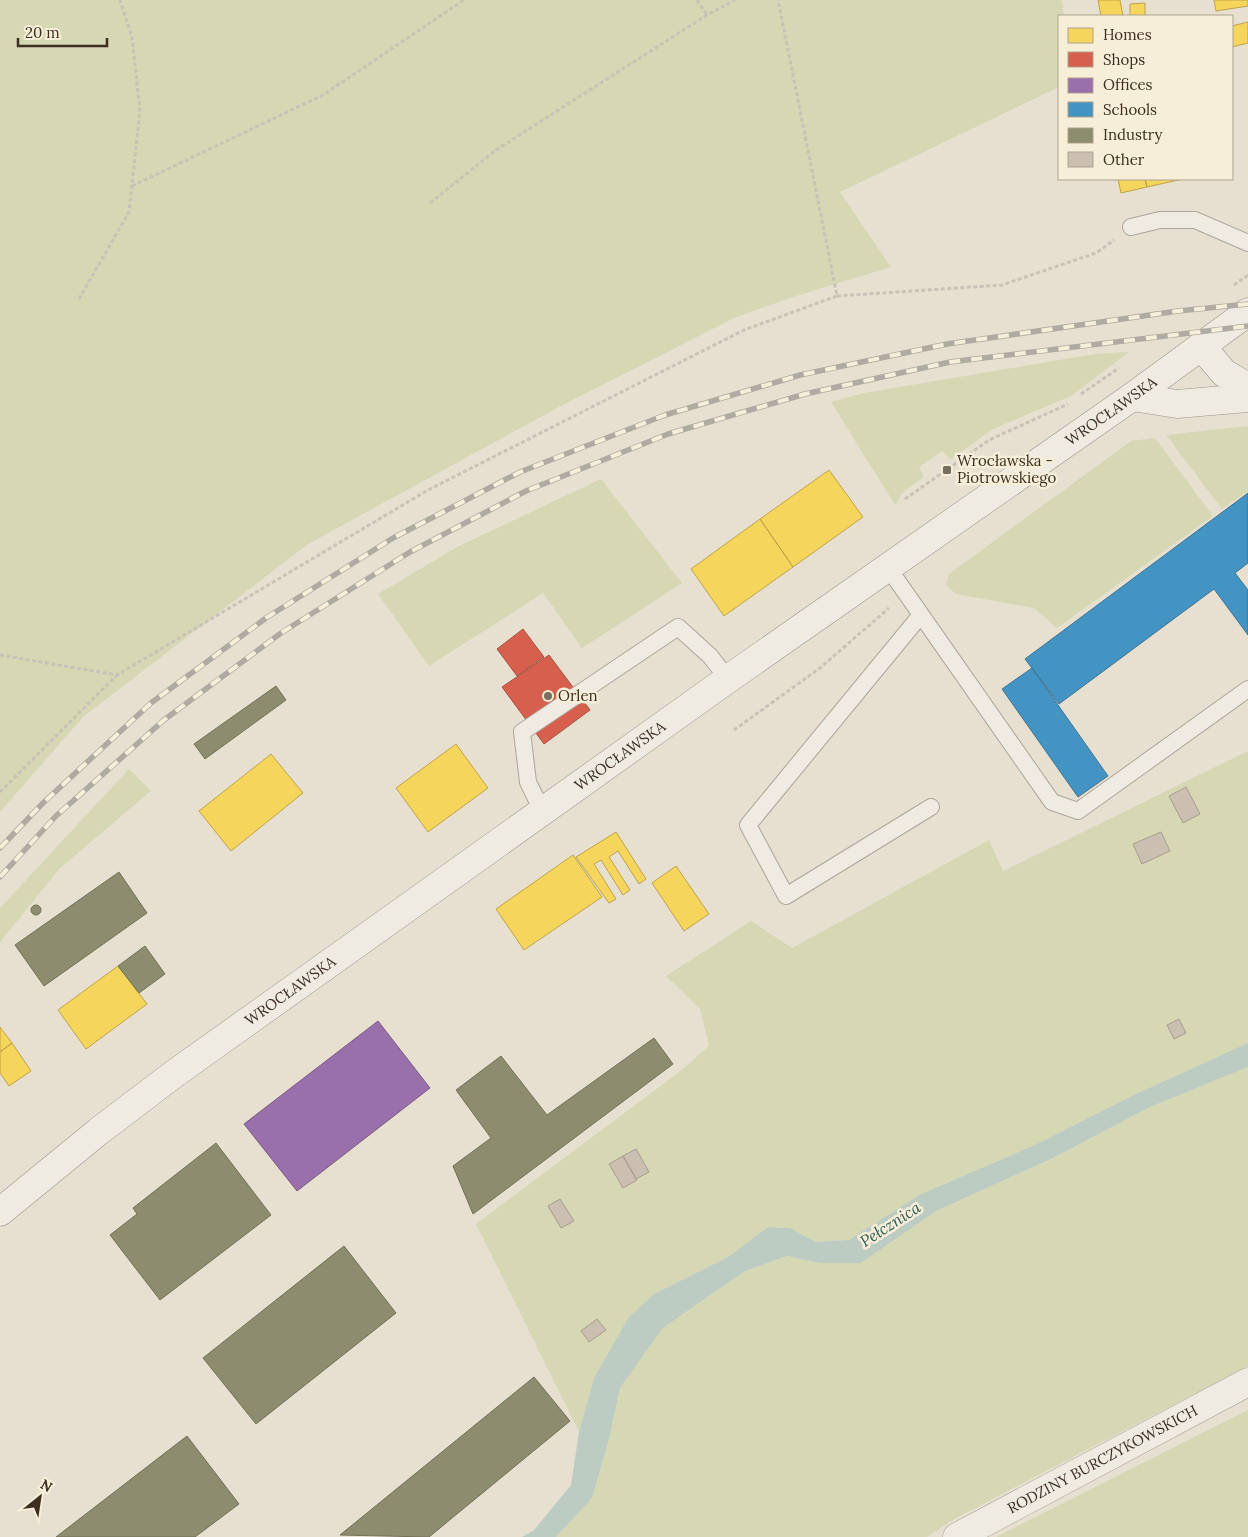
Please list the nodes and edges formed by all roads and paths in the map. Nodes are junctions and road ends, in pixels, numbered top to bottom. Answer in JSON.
{"nodes":[{"id":1,"x":120,"y":0,"type":"edge"},
{"id":2,"x":464,"y":0,"type":"edge"},
{"id":3,"x":697,"y":0,"type":"edge"},
{"id":4,"x":735,"y":0,"type":"edge"},
{"id":5,"x":778,"y":0,"type":"edge"},
{"id":6,"x":707,"y":15,"type":"junction"},
{"id":7,"x":132,"y":186,"type":"junction"},
{"id":8,"x":430,"y":203,"type":"dead end"},
{"id":9,"x":1131,"y":227,"type":"joint"},
{"id":10,"x":1248,"y":243,"type":"edge"},
{"id":11,"x":837,"y":296,"type":"junction"},
{"id":12,"x":79,"y":299,"type":"dead end"},
{"id":13,"x":1248,"y":312,"type":"edge"},
{"id":14,"x":1201,"y":346,"type":"junction"},
{"id":15,"x":1248,"y":387,"type":"edge"},
{"id":16,"x":1132,"y":397,"type":"junction"},
{"id":17,"x":1248,"y":398,"type":"edge"},
{"id":18,"x":1066,"y":405,"type":"dead end"},
{"id":19,"x":905,"y":499,"type":"dead end"},
{"id":20,"x":889,"y":569,"type":"junction"},
{"id":21,"x":906,"y":594,"type":"junction"},
{"id":22,"x":920,"y":616,"type":"junction"},
{"id":23,"x":0,"y":656,"type":"edge"},
{"id":24,"x":118,"y":675,"type":"junction"},
{"id":25,"x":728,"y":679,"type":"junction"},
{"id":26,"x":1248,"y":689,"type":"edge"},
{"id":27,"x":734,"y":730,"type":"dead end"},
{"id":28,"x":0,"y":792,"type":"edge"},
{"id":29,"x":930,"y":807,"type":"dead end"},
{"id":30,"x":542,"y":811,"type":"junction"},
{"id":31,"x":0,"y":1212,"type":"edge"},
{"id":32,"x":1248,"y":1382,"type":"edge"},
{"id":33,"x":957,"y":1537,"type":"edge"}],
"edges":[{"from":1,"to":7,"type":"path"},
{"from":2,"to":7,"type":"path"},
{"from":3,"to":6,"type":"path"},
{"from":4,"to":6,"type":"path"},
{"from":5,"to":11,"type":"path"},
{"from":6,"to":8,"type":"path"},
{"from":7,"to":12,"type":"path"},
{"from":9,"to":10,"type":"lane"},
{"from":9,"to":11,"type":"path"},
{"from":11,"to":24,"type":"path"},
{"from":13,"to":14,"type":"main road","name":"WROCŁAWSKA"},
{"from":14,"to":15,"type":"main road"},
{"from":14,"to":16,"type":"main road","name":"WROCŁAWSKA"},
{"from":16,"to":17,"type":"main road"},
{"from":16,"to":20,"type":"main road","name":"WROCŁAWSKA"},
{"from":18,"to":19,"type":"path"},
{"from":20,"to":21,"type":"lane"},
{"from":20,"to":25,"type":"main road","name":"WROCŁAWSKA"},
{"from":21,"to":22,"type":"lane"},
{"from":21,"to":27,"type":"path"},
{"from":22,"to":26,"type":"lane"},
{"from":22,"to":29,"type":"lane"},
{"from":23,"to":24,"type":"path"},
{"from":24,"to":28,"type":"path"},
{"from":25,"to":30,"type":"main road","name":"WROCŁAWSKA"},
{"from":25,"to":30,"type":"lane"},
{"from":30,"to":31,"type":"main road","name":"WROCŁAWSKA"},
{"from":32,"to":33,"type":"main road","name":"RODZINY BURCZYKOWSKICH"}]}
